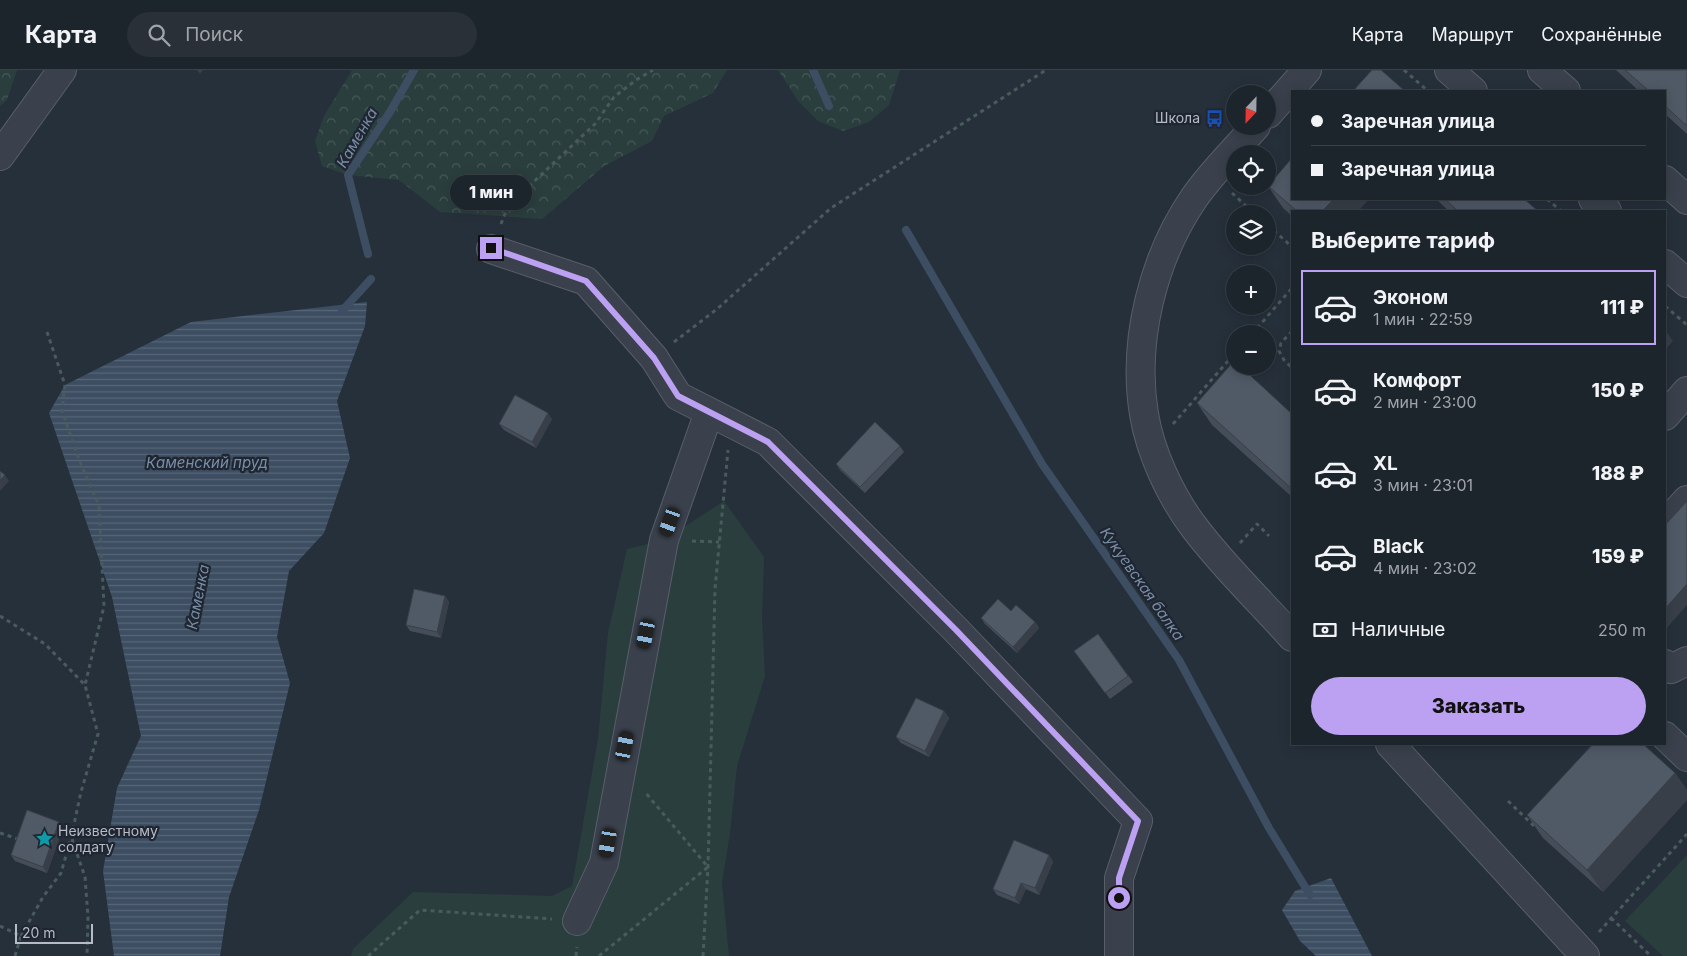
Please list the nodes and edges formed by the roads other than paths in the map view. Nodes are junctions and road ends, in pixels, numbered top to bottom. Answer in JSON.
{"nodes":[{"id":1,"x":62,"y":70,"type":"edge"},
{"id":2,"x":1307,"y":70,"type":"edge"},
{"id":3,"x":1449,"y":70,"type":"edge"},
{"id":4,"x":1542,"y":70,"type":"edge"},
{"id":5,"x":1472,"y":90,"type":"edge"},
{"id":6,"x":1565,"y":90,"type":"edge"},
{"id":7,"x":1276,"y":105,"type":"edge"},
{"id":8,"x":1248,"y":135,"type":"edge"},
{"id":9,"x":0,"y":156,"type":"edge"},
{"id":10,"x":1666,"y":181,"type":"edge"},
{"id":11,"x":1594,"y":200,"type":"edge"},
{"id":12,"x":1687,"y":200,"type":"edge"},
{"id":13,"x":1606,"y":210,"type":"edge"},
{"id":14,"x":491,"y":248,"type":"dead end"},
{"id":15,"x":1666,"y":265,"type":"edge"},
{"id":16,"x":1687,"y":283,"type":"edge"},
{"id":17,"x":709,"y":412,"type":"junction"},
{"id":18,"x":1687,"y":500,"type":"edge"},
{"id":19,"x":1666,"y":523,"type":"edge"},
{"id":20,"x":1291,"y":636,"type":"edge"},
{"id":21,"x":1687,"y":661,"type":"edge"},
{"id":22,"x":1666,"y":665,"type":"edge"},
{"id":23,"x":1666,"y":737,"type":"edge"},
{"id":24,"x":1391,"y":745,"type":"edge"},
{"id":25,"x":1687,"y":757,"type":"edge"},
{"id":26,"x":577,"y":921,"type":"road end"},
{"id":27,"x":1590,"y":946,"type":"edge"},
{"id":28,"x":1119,"y":956,"type":"edge"}],
"edges":[{"from":1,"to":9,"type":"street"},
{"from":2,"to":7,"type":"street"},
{"from":3,"to":5,"type":"street"},
{"from":4,"to":6,"type":"street"},
{"from":8,"to":20,"type":"street"},
{"from":10,"to":12,"type":"street"},
{"from":11,"to":13,"type":"street"},
{"from":14,"to":17,"type":"street"},
{"from":15,"to":16,"type":"street"},
{"from":17,"to":26,"type":"street"},
{"from":17,"to":28,"type":"street"},
{"from":18,"to":19,"type":"street"},
{"from":21,"to":22,"type":"street"},
{"from":23,"to":25,"type":"street"},
{"from":24,"to":27,"type":"street"}]}
